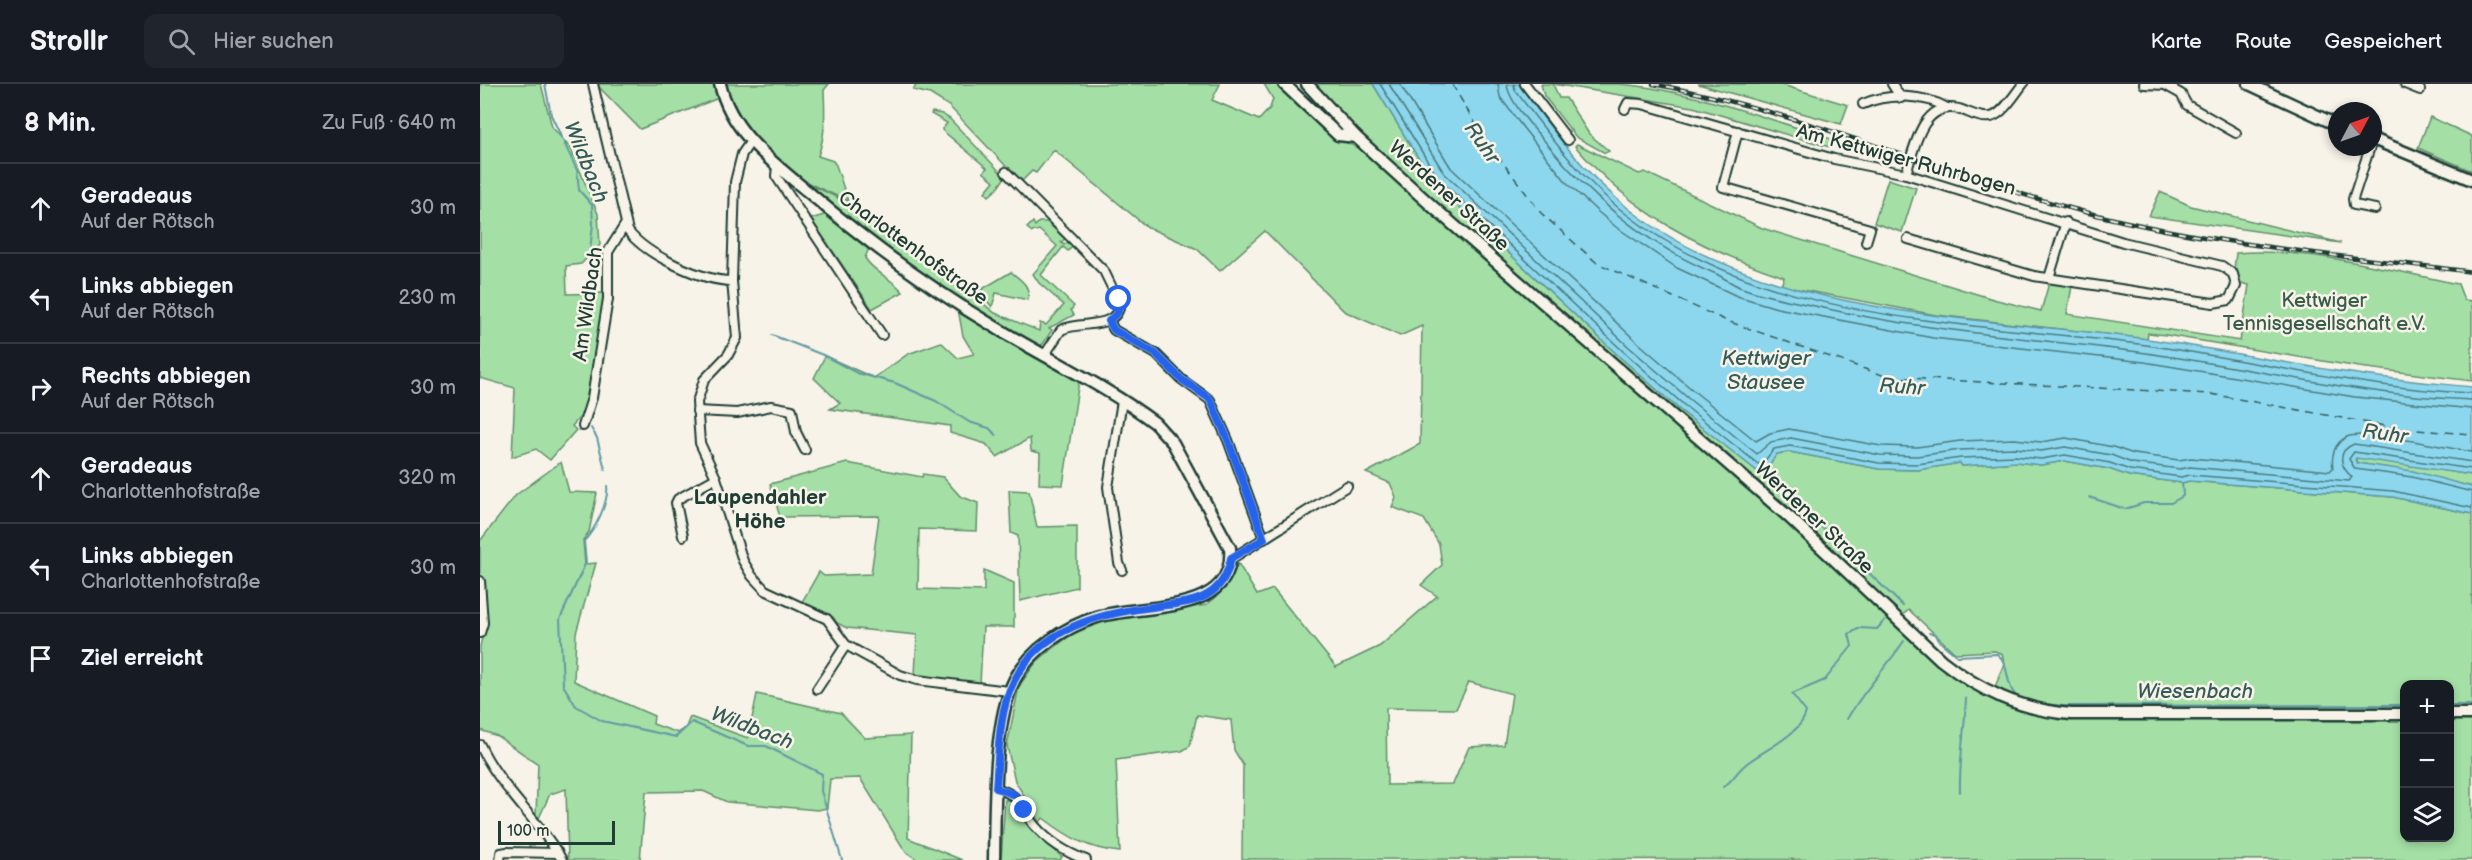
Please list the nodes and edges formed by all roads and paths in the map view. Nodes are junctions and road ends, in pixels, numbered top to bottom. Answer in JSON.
{"nodes":[{"id":1,"x":593,"y":84,"type":"edge"},
{"id":2,"x":720,"y":84,"type":"edge"},
{"id":3,"x":1284,"y":84,"type":"edge"},
{"id":4,"x":1307,"y":84,"type":"edge"},
{"id":5,"x":1525,"y":84,"type":"edge"},
{"id":6,"x":1892,"y":84,"type":"edge"},
{"id":7,"x":2023,"y":84,"type":"edge"},
{"id":8,"x":2144,"y":84,"type":"edge"},
{"id":9,"x":2249,"y":84,"type":"edge"},
{"id":10,"x":2405,"y":84,"type":"edge"},
{"id":11,"x":2420,"y":90,"type":"dead end"},
{"id":12,"x":1901,"y":98,"type":"junction"},
{"id":13,"x":1863,"y":104,"type":"dead end"},
{"id":14,"x":1947,"y":108,"type":"junction"},
{"id":15,"x":1625,"y":109,"type":"dead end"},
{"id":16,"x":2328,"y":121,"type":"edge"},
{"id":17,"x":1738,"y":131,"type":"junction"},
{"id":18,"x":2236,"y":133,"type":"dead end"},
{"id":19,"x":1356,"y":137,"type":"junction"},
{"id":20,"x":1568,"y":140,"type":"dead end"},
{"id":21,"x":751,"y":141,"type":"junction"},
{"id":22,"x":2382,"y":143,"type":"edge"},
{"id":23,"x":2367,"y":156,"type":"edge"},
{"id":24,"x":777,"y":166,"type":"junction"},
{"id":25,"x":1006,"y":172,"type":"dead end"},
{"id":26,"x":1906,"y":174,"type":"junction"},
{"id":27,"x":2472,"y":180,"type":"edge"},
{"id":28,"x":2375,"y":209,"type":"dead end"},
{"id":29,"x":2066,"y":222,"type":"junction"},
{"id":30,"x":625,"y":225,"type":"junction"},
{"id":31,"x":1908,"y":239,"type":"dead end"},
{"id":32,"x":1866,"y":242,"type":"dead end"},
{"id":33,"x":2049,"y":279,"type":"junction"},
{"id":34,"x":732,"y":281,"type":"junction"},
{"id":35,"x":1109,"y":321,"type":"junction"},
{"id":36,"x":882,"y":335,"type":"dead end"},
{"id":37,"x":1044,"y":356,"type":"junction"},
{"id":38,"x":1122,"y":401,"type":"junction"},
{"id":39,"x":697,"y":411,"type":"junction"},
{"id":40,"x":583,"y":426,"type":"dead end"},
{"id":41,"x":805,"y":450,"type":"dead end"},
{"id":42,"x":716,"y":478,"type":"junction"},
{"id":43,"x":1347,"y":486,"type":"dead end"},
{"id":44,"x":683,"y":536,"type":"dead end"},
{"id":45,"x":1264,"y":539,"type":"junction"},
{"id":46,"x":1231,"y":558,"type":"junction"},
{"id":47,"x":1122,"y":570,"type":"dead end"},
{"id":48,"x":480,"y":581,"type":"edge"},
{"id":49,"x":480,"y":633,"type":"edge"},
{"id":50,"x":846,"y":645,"type":"junction"},
{"id":51,"x":817,"y":689,"type":"dead end"},
{"id":52,"x":1009,"y":691,"type":"junction"},
{"id":53,"x":2400,"y":714,"type":"edge"},
{"id":54,"x":2454,"y":714,"type":"edge"},
{"id":55,"x":2472,"y":714,"type":"edge"},
{"id":56,"x":480,"y":745,"type":"edge"},
{"id":57,"x":996,"y":788,"type":"junction"},
{"id":58,"x":501,"y":857,"type":"edge"},
{"id":59,"x":560,"y":857,"type":"edge"},
{"id":60,"x":994,"y":860,"type":"edge"},
{"id":61,"x":1086,"y":860,"type":"edge"}],
"edges":[{"from":1,"to":30,"type":"street","name":"Am Wildbach"},
{"from":2,"to":21,"type":"main road","name":"Charlottenhofstraße"},
{"from":3,"to":19,"type":"main road"},
{"from":4,"to":19,"type":"main road","name":"Werdener Straße"},
{"from":5,"to":20,"type":"street"},
{"from":6,"to":12,"type":"street"},
{"from":7,"to":14,"type":"street"},
{"from":8,"to":18,"type":"street"},
{"from":9,"to":16,"type":"main road"},
{"from":10,"to":11,"type":"street"},
{"from":12,"to":13,"type":"street"},
{"from":12,"to":14,"type":"street"},
{"from":14,"to":26,"type":"street"},
{"from":15,"to":17,"type":"street","name":"Am Kettwiger Ruhrbogen"},
{"from":17,"to":26,"type":"street","name":"Am Kettwiger Ruhrbogen"},
{"from":17,"to":32,"type":"street"},
{"from":19,"to":53,"type":"main road","name":"Werdener Straße"},
{"from":21,"to":24,"type":"main road","name":"Charlottenhofstraße"},
{"from":21,"to":34,"type":"street"},
{"from":22,"to":27,"type":"main road"},
{"from":23,"to":28,"type":"street"},
{"from":24,"to":36,"type":"street"},
{"from":24,"to":37,"type":"main road","name":"Charlottenhofstraße"},
{"from":25,"to":35,"type":"street"},
{"from":26,"to":29,"type":"street","name":"Am Kettwiger Ruhrbogen"},
{"from":29,"to":33,"type":"street"},
{"from":29,"to":33,"type":"street","name":"Am Kettwiger Ruhrbogen"},
{"from":30,"to":34,"type":"street"},
{"from":30,"to":40,"type":"street","name":"Am Wildbach"},
{"from":31,"to":33,"type":"street","name":"Am Kettwiger Ruhrbogen"},
{"from":34,"to":39,"type":"street"},
{"from":35,"to":37,"type":"street"},
{"from":35,"to":45,"type":"street"},
{"from":37,"to":38,"type":"main road","name":"Charlottenhofstraße"},
{"from":38,"to":46,"type":"main road","name":"Charlottenhofstraße"},
{"from":38,"to":47,"type":"street"},
{"from":39,"to":41,"type":"street"},
{"from":39,"to":42,"type":"street"},
{"from":42,"to":44,"type":"street"},
{"from":42,"to":50,"type":"street"},
{"from":43,"to":45,"type":"street"},
{"from":45,"to":46,"type":"street"},
{"from":46,"to":52,"type":"main road"},
{"from":48,"to":49,"type":"street"},
{"from":50,"to":51,"type":"street"},
{"from":50,"to":52,"type":"street"},
{"from":52,"to":57,"type":"main road"},
{"from":54,"to":55,"type":"main road"},
{"from":56,"to":59,"type":"street"},
{"from":57,"to":60,"type":"main road"},
{"from":57,"to":61,"type":"street"},
{"from":58,"to":59,"type":"street"}]}
